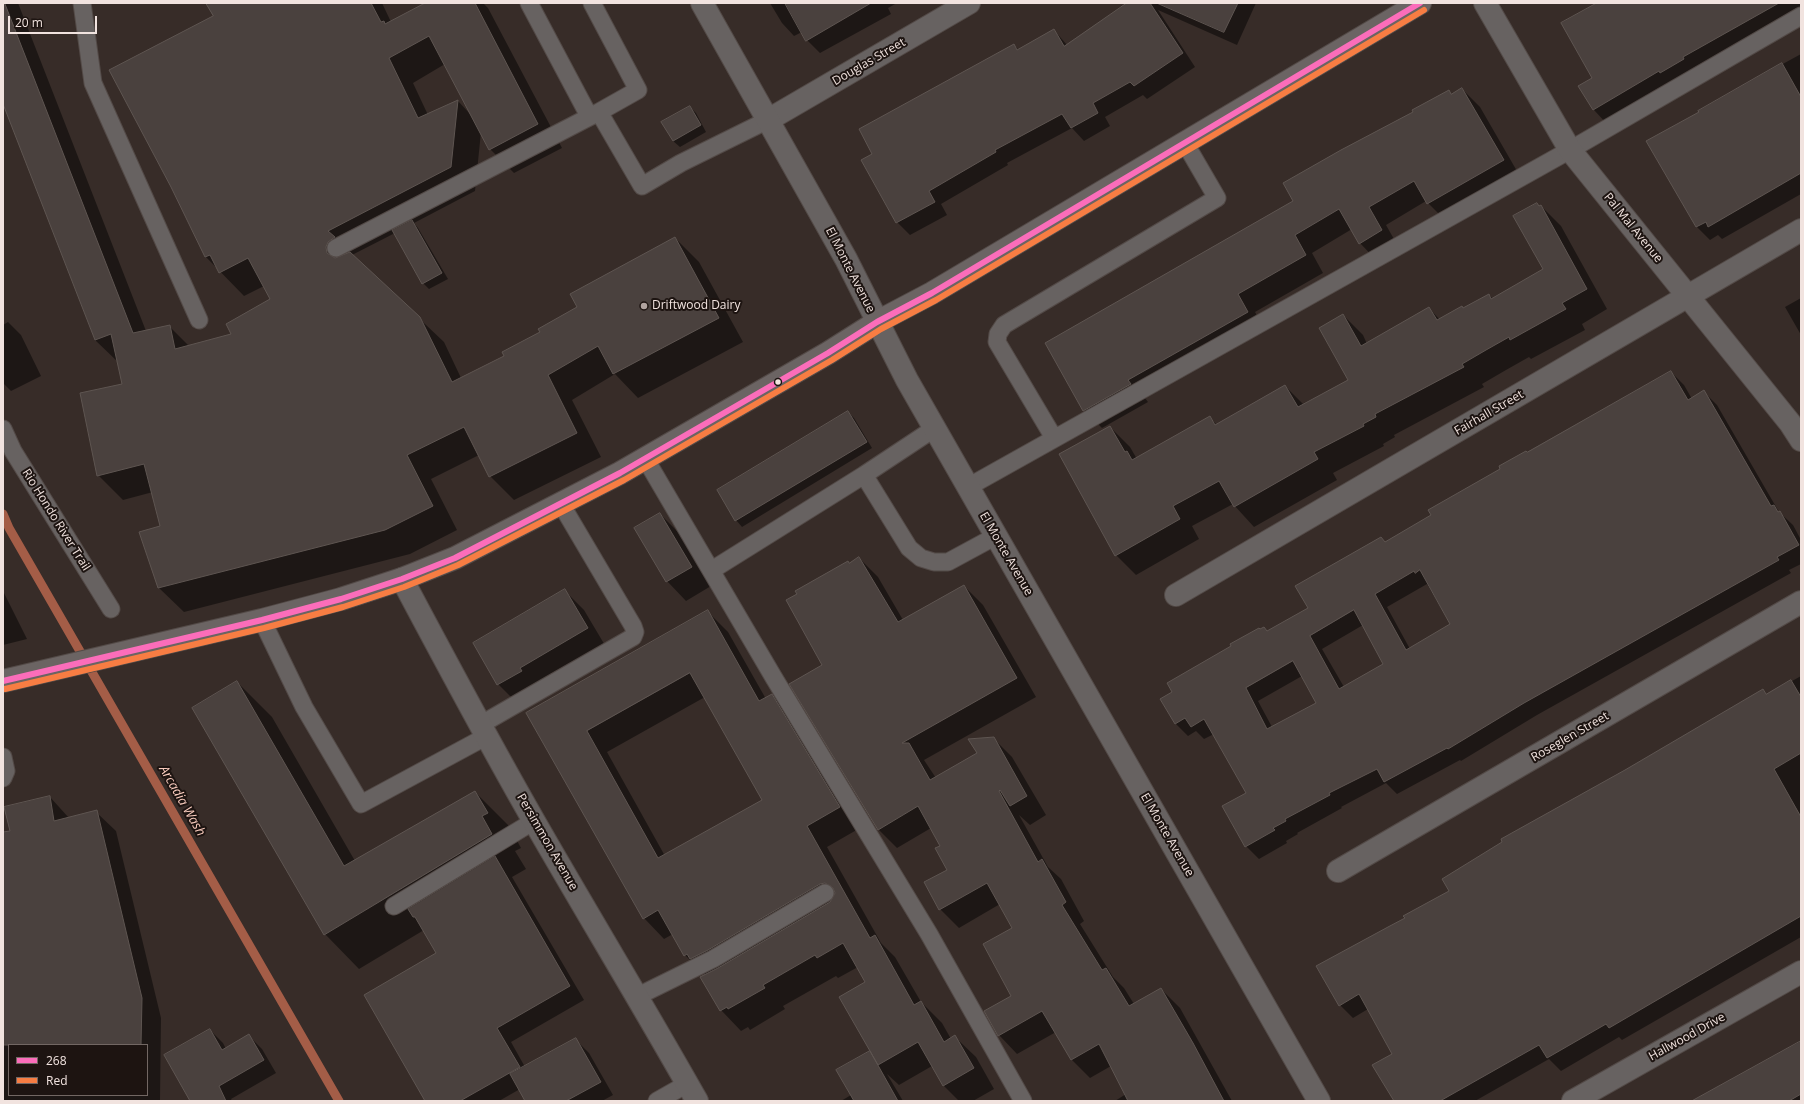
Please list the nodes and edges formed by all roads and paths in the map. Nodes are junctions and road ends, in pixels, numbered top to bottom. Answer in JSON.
{"nodes":[{"id":1,"x":82,"y":3,"type":"edge"},
{"id":2,"x":529,"y":3,"type":"edge"},
{"id":3,"x":592,"y":3,"type":"edge"},
{"id":4,"x":702,"y":3,"type":"edge"},
{"id":5,"x":969,"y":3,"type":"edge"},
{"id":6,"x":1420,"y":3,"type":"edge"},
{"id":7,"x":1485,"y":3,"type":"edge"},
{"id":8,"x":1801,"y":16,"type":"edge"},
{"id":9,"x":594,"y":114,"type":"junction"},
{"id":10,"x":768,"y":120,"type":"junction"},
{"id":11,"x":1185,"y":143,"type":"junction"},
{"id":12,"x":1570,"y":150,"type":"junction"},
{"id":13,"x":1801,"y":230,"type":"edge"},
{"id":14,"x":336,"y":248,"type":"dead end"},
{"id":15,"x":1689,"y":296,"type":"junction"},
{"id":16,"x":198,"y":320,"type":"dead end"},
{"id":17,"x":877,"y":322,"type":"junction"},
{"id":18,"x":935,"y":428,"type":"junction"},
{"id":19,"x":3,"y":429,"type":"edge"},
{"id":20,"x":1054,"y":438,"type":"junction"},
{"id":21,"x":1801,"y":440,"type":"edge"},
{"id":22,"x":645,"y":458,"type":"junction"},
{"id":23,"x":864,"y":475,"type":"junction"},
{"id":24,"x":968,"y":487,"type":"junction"},
{"id":25,"x":561,"y":504,"type":"junction"},
{"id":26,"x":996,"y":536,"type":"junction"},
{"id":27,"x":712,"y":570,"type":"junction"},
{"id":28,"x":402,"y":579,"type":"junction"},
{"id":29,"x":1176,"y":595,"type":"dead end"},
{"id":30,"x":1801,"y":602,"type":"edge"},
{"id":31,"x":111,"y":609,"type":"dead end"},
{"id":32,"x":262,"y":620,"type":"junction"},
{"id":33,"x":3,"y":681,"type":"edge"},
{"id":34,"x":483,"y":731,"type":"junction"},
{"id":35,"x":3,"y":757,"type":"edge"},
{"id":36,"x":3,"y":778,"type":"edge"},
{"id":37,"x":534,"y":821,"type":"junction"},
{"id":38,"x":1338,"y":871,"type":"dead end"},
{"id":39,"x":825,"y":893,"type":"dead end"},
{"id":40,"x":394,"y":906,"type":"dead end"},
{"id":41,"x":1801,"y":972,"type":"edge"},
{"id":42,"x":638,"y":996,"type":"junction"},
{"id":43,"x":692,"y":1092,"type":"edge"},
{"id":44,"x":657,"y":1101,"type":"edge"},
{"id":45,"x":1023,"y":1101,"type":"edge"},
{"id":46,"x":1320,"y":1101,"type":"edge"},
{"id":47,"x":1573,"y":1101,"type":"edge"}],
"edges":[{"from":1,"to":16,"type":"lane"},
{"from":2,"to":9,"type":"lane"},
{"from":3,"to":9,"type":"lane"},
{"from":4,"to":10,"type":"street","name":"El Monte Avenue"},
{"from":5,"to":10,"type":"street","name":"Douglas Street"},
{"from":6,"to":11,"type":"main road"},
{"from":7,"to":12,"type":"street","name":"Pal Mal Avenue"},
{"from":8,"to":12,"type":"lane"},
{"from":9,"to":10,"type":"lane"},
{"from":9,"to":14,"type":"lane"},
{"from":10,"to":17,"type":"street","name":"El Monte Avenue"},
{"from":11,"to":17,"type":"main road"},
{"from":11,"to":20,"type":"lane"},
{"from":12,"to":15,"type":"street","name":"Pal Mal Avenue"},
{"from":12,"to":20,"type":"lane"},
{"from":13,"to":15,"type":"street","name":"Fairhall Street"},
{"from":15,"to":21,"type":"street","name":"Pal Mal Avenue"},
{"from":15,"to":29,"type":"street","name":"Fairhall Street"},
{"from":17,"to":18,"type":"street","name":"El Monte Avenue"},
{"from":17,"to":22,"type":"main road"},
{"from":18,"to":23,"type":"lane"},
{"from":18,"to":24,"type":"street","name":"El Monte Avenue"},
{"from":19,"to":31,"type":"lane","name":"Rio Hondo River Trail"},
{"from":20,"to":24,"type":"lane"},
{"from":22,"to":25,"type":"main road"},
{"from":22,"to":27,"type":"lane"},
{"from":23,"to":26,"type":"lane"},
{"from":23,"to":27,"type":"lane"},
{"from":24,"to":26,"type":"street","name":"El Monte Avenue"},
{"from":25,"to":28,"type":"main road"},
{"from":25,"to":34,"type":"lane"},
{"from":26,"to":46,"type":"street","name":"El Monte Avenue"},
{"from":27,"to":45,"type":"lane"},
{"from":28,"to":32,"type":"main road"},
{"from":28,"to":34,"type":"street","name":"Persimmon Avenue"},
{"from":30,"to":38,"type":"street","name":"Roseglen Street"},
{"from":32,"to":33,"type":"main road"},
{"from":32,"to":34,"type":"lane"},
{"from":34,"to":37,"type":"street","name":"Persimmon Avenue"},
{"from":35,"to":36,"type":"lane"},
{"from":37,"to":40,"type":"lane"},
{"from":37,"to":42,"type":"street","name":"Persimmon Avenue"},
{"from":39,"to":42,"type":"lane"},
{"from":41,"to":47,"type":"street","name":"Hallwood Drive"},
{"from":42,"to":43,"type":"street","name":"Persimmon Avenue"},
{"from":43,"to":44,"type":"lane"}]}
